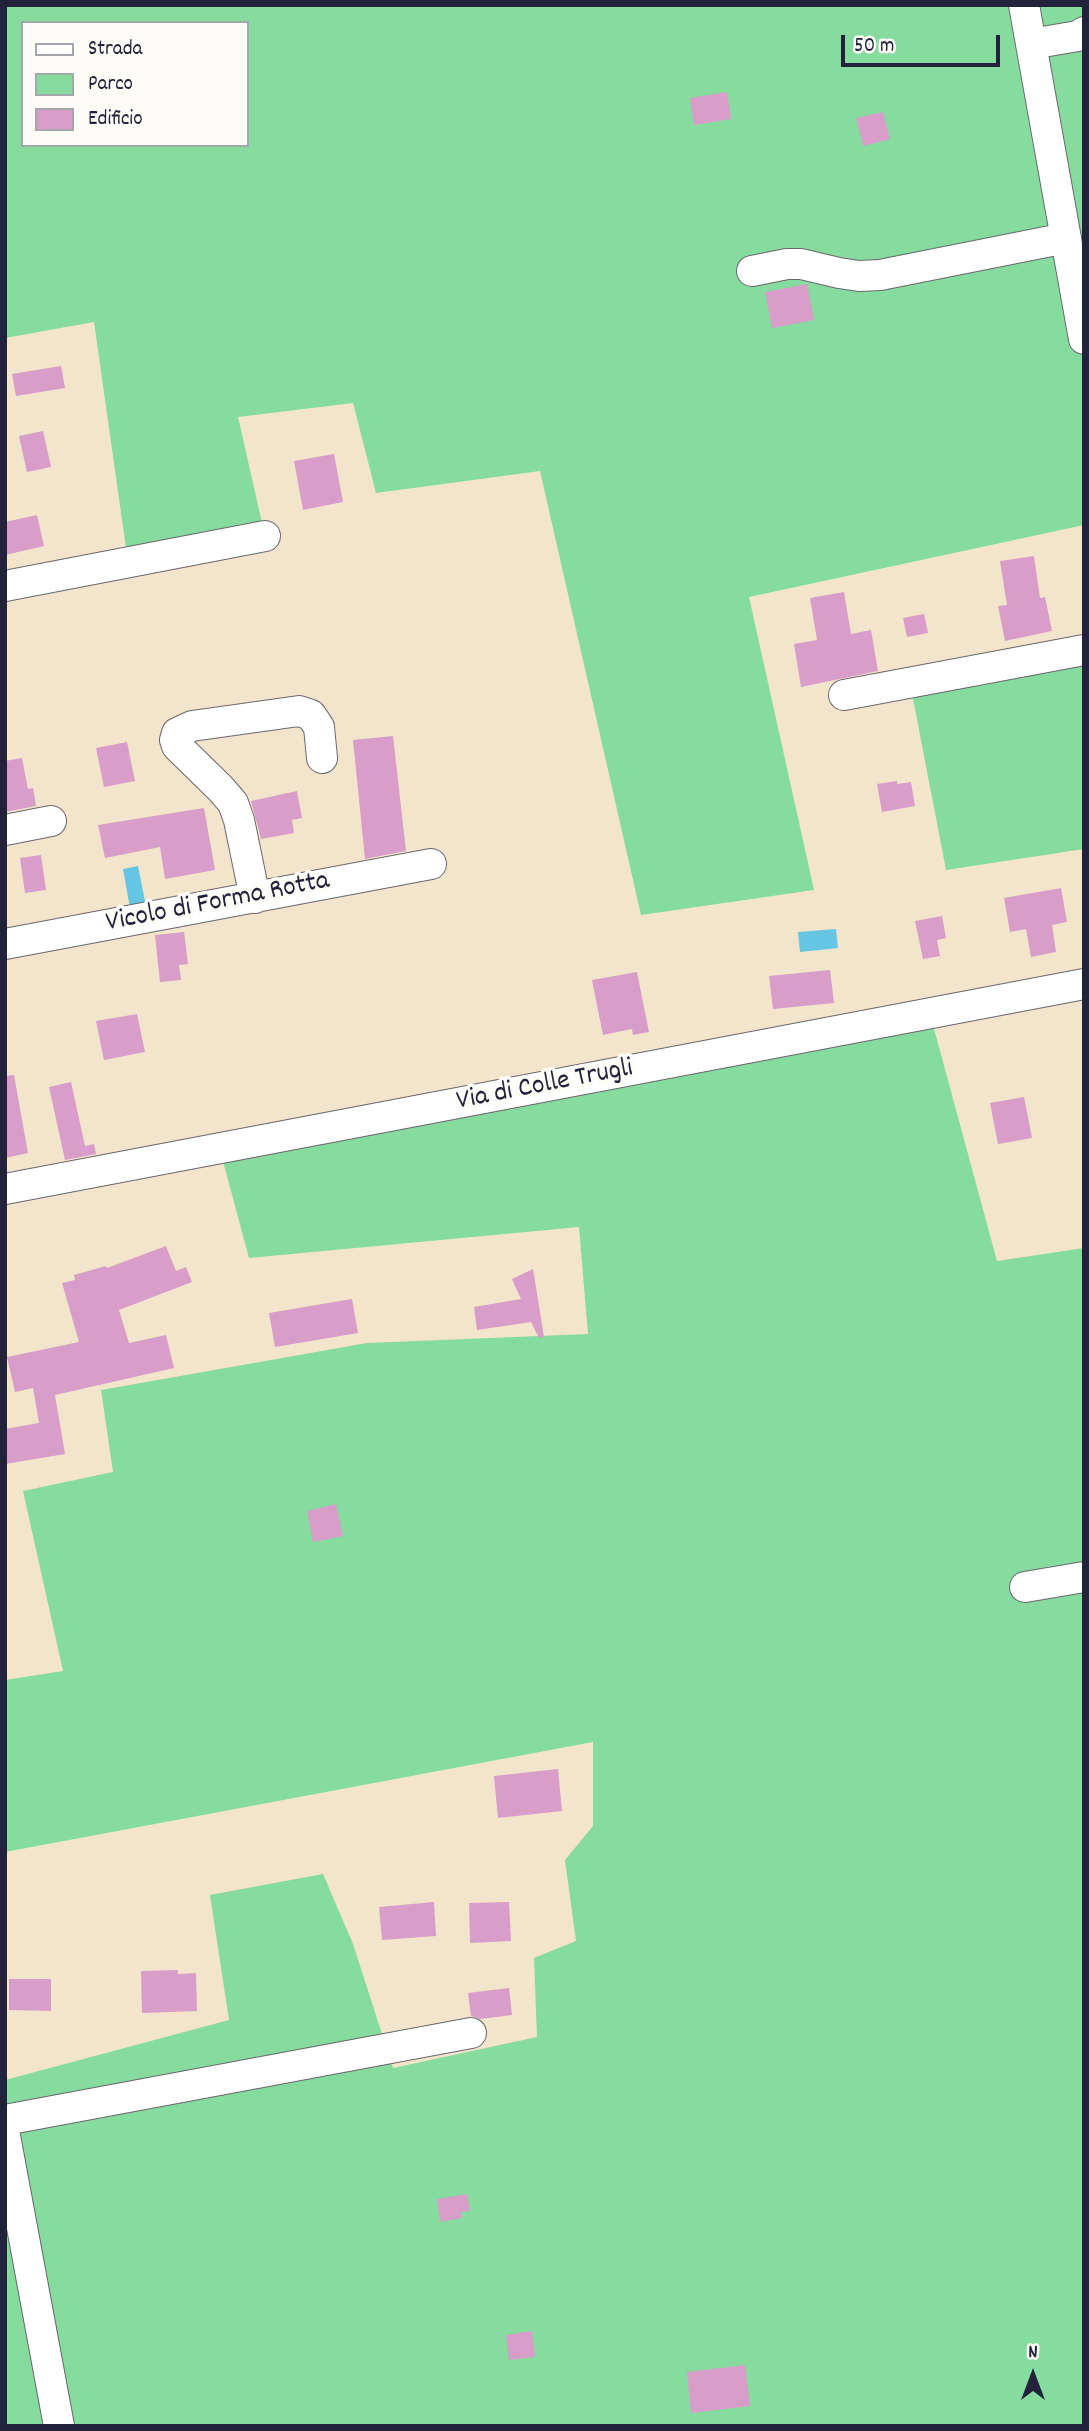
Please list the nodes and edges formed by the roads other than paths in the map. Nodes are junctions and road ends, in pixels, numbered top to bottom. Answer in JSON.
{"nodes":[{"id":1,"x":1024,"y":5,"type":"edge"},
{"id":2,"x":1084,"y":32,"type":"edge"},
{"id":3,"x":1031,"y":44,"type":"junction"},
{"id":4,"x":1070,"y":220,"type":"edge"},
{"id":5,"x":752,"y":271,"type":"dead end"},
{"id":6,"x":1084,"y":339,"type":"edge"},
{"id":7,"x":265,"y":536,"type":"dead end"},
{"id":8,"x":5,"y":586,"type":"edge"},
{"id":9,"x":1084,"y":650,"type":"edge"},
{"id":10,"x":844,"y":695,"type":"dead end"},
{"id":11,"x":322,"y":758,"type":"dead end"},
{"id":12,"x":51,"y":821,"type":"dead end"},
{"id":13,"x":5,"y":830,"type":"edge"},
{"id":14,"x":430,"y":864,"type":"dead end"},
{"id":15,"x":255,"y":898,"type":"junction"},
{"id":16,"x":5,"y":944,"type":"edge"},
{"id":17,"x":1084,"y":984,"type":"edge"},
{"id":18,"x":5,"y":1189,"type":"edge"},
{"id":19,"x":1084,"y":1577,"type":"edge"},
{"id":20,"x":1025,"y":1587,"type":"dead end"},
{"id":21,"x":471,"y":2033,"type":"dead end"},
{"id":22,"x":5,"y":2120,"type":"edge"},
{"id":23,"x":5,"y":2136,"type":"edge"},
{"id":24,"x":59,"y":2426,"type":"edge"}],
"edges":[{"from":1,"to":3,"type":"street"},
{"from":2,"to":3,"type":"street"},
{"from":3,"to":4,"type":"street"},
{"from":4,"to":5,"type":"street"},
{"from":4,"to":6,"type":"street"},
{"from":7,"to":8,"type":"street"},
{"from":9,"to":10,"type":"street"},
{"from":11,"to":15,"type":"street"},
{"from":12,"to":13,"type":"street"},
{"from":14,"to":15,"type":"street","name":"Vicolo di Forma Rotta"},
{"from":15,"to":16,"type":"street","name":"Vicolo di Forma Rotta"},
{"from":17,"to":18,"type":"street","name":"Via di Colle Trugli"},
{"from":19,"to":20,"type":"street"},
{"from":21,"to":22,"type":"street"},
{"from":23,"to":24,"type":"street"}]}
